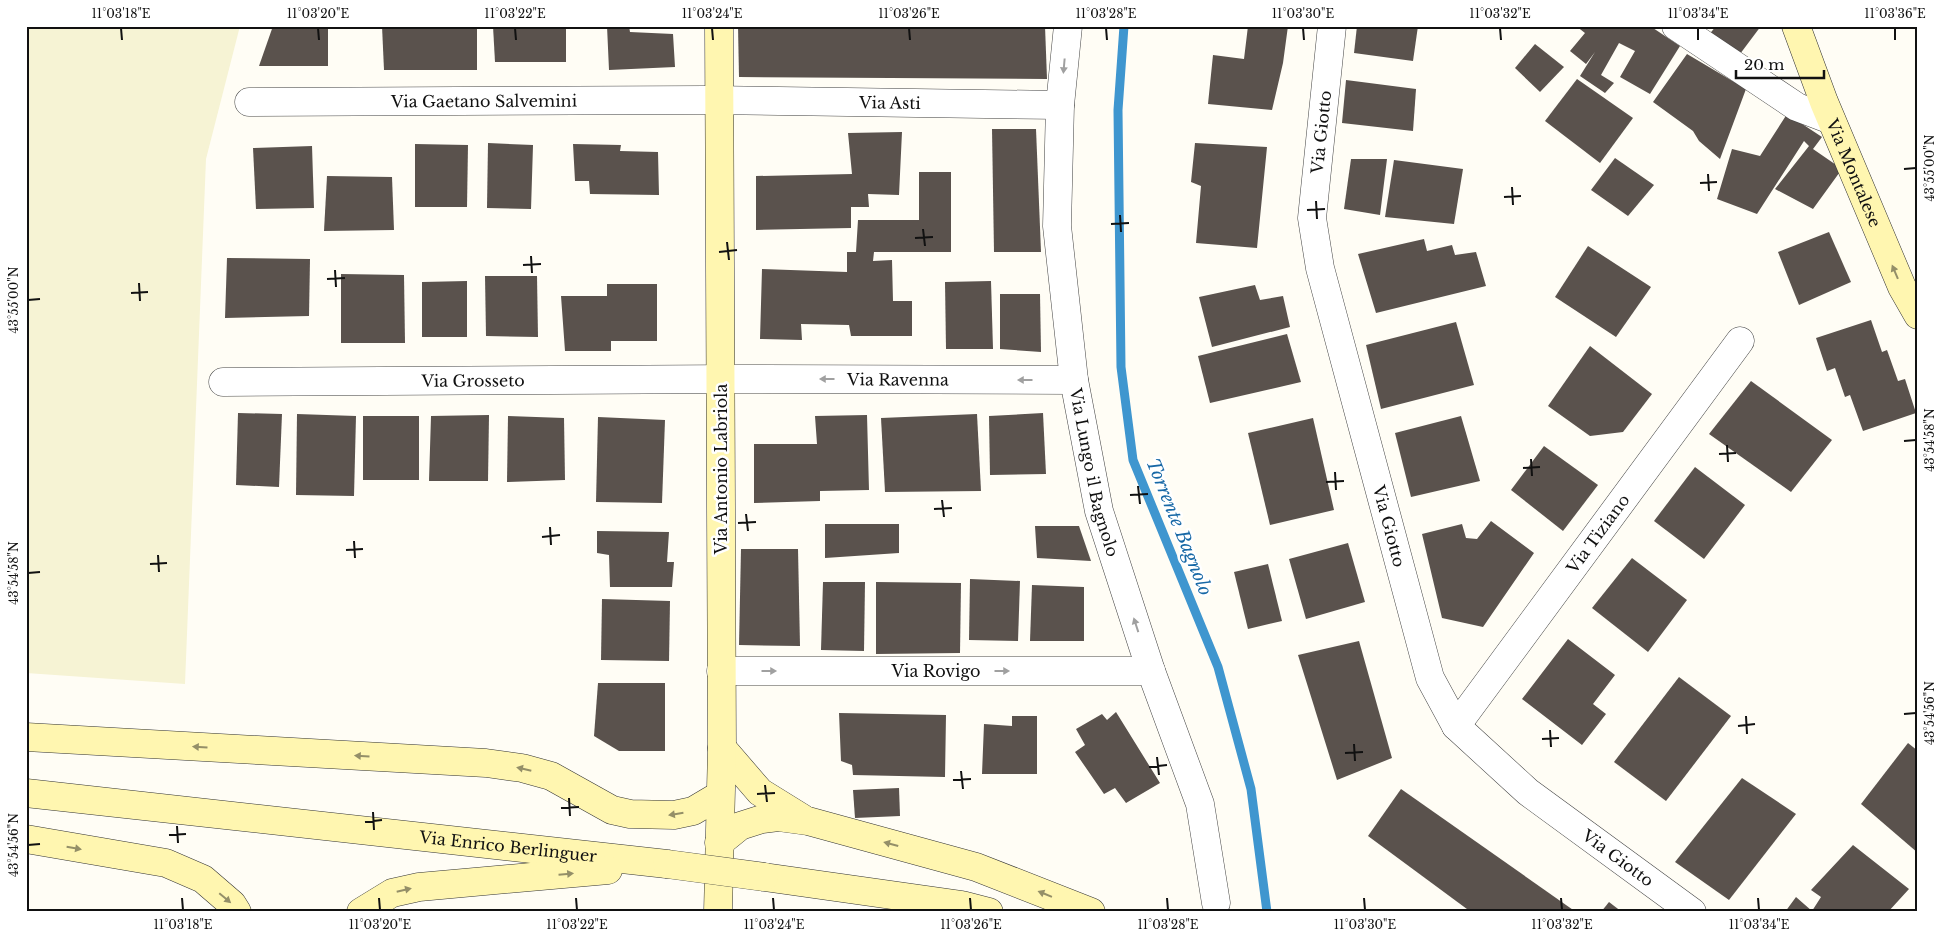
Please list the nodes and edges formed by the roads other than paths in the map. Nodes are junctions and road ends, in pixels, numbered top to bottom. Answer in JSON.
{"nodes":[{"id":1,"x":719,"y":26,"type":"edge"},
{"id":2,"x":1068,"y":26,"type":"edge"},
{"id":3,"x":1332,"y":26,"type":"edge"},
{"id":4,"x":1676,"y":26,"type":"edge"},
{"id":5,"x":1796,"y":26,"type":"edge"},
{"id":6,"x":720,"y":100,"type":"junction"},
{"id":7,"x":249,"y":102,"type":"dead end"},
{"id":8,"x":1060,"y":105,"type":"junction"},
{"id":9,"x":1831,"y":120,"type":"junction"},
{"id":10,"x":1918,"y":315,"type":"edge"},
{"id":11,"x":1740,"y":342,"type":"dead end"},
{"id":12,"x":722,"y":379,"type":"junction"},
{"id":13,"x":1074,"y":380,"type":"junction"},
{"id":14,"x":223,"y":382,"type":"dead end"},
{"id":15,"x":721,"y":671,"type":"junction"},
{"id":16,"x":1151,"y":671,"type":"junction"},
{"id":17,"x":1456,"y":726,"type":"junction"},
{"id":18,"x":26,"y":737,"type":"edge"},
{"id":19,"x":722,"y":748,"type":"junction"},
{"id":20,"x":26,"y":793,"type":"edge"},
{"id":21,"x":720,"y":796,"type":"junction"},
{"id":22,"x":808,"y":821,"type":"junction"},
{"id":23,"x":26,"y":839,"type":"edge"},
{"id":24,"x":720,"y":843,"type":"junction"},
{"id":25,"x":667,"y":864,"type":"junction"},
{"id":26,"x":1216,"y":903,"type":"dead end"},
{"id":27,"x":237,"y":912,"type":"edge"},
{"id":28,"x":361,"y":912,"type":"edge"},
{"id":29,"x":718,"y":912,"type":"edge"},
{"id":30,"x":989,"y":912,"type":"edge"},
{"id":31,"x":1091,"y":912,"type":"edge"},
{"id":32,"x":1692,"y":912,"type":"edge"}],
"edges":[{"from":1,"to":6,"type":"main road","name":"Via Antonio Labriola"},
{"from":2,"to":8,"type":"street","name":"Via Lungo il Bagnolo","one_way":true},
{"from":3,"to":17,"type":"street","name":"Via Giotto"},
{"from":4,"to":9,"type":"street"},
{"from":5,"to":9,"type":"main road","name":"Via Montalese"},
{"from":6,"to":7,"type":"street","name":"Via Gaetano Salvemini"},
{"from":6,"to":8,"type":"street","name":"Via Asti"},
{"from":6,"to":12,"type":"main road","name":"Via Antonio Labriola"},
{"from":8,"to":13,"type":"street","name":"Via Lungo il Bagnolo"},
{"from":10,"to":9,"type":"main road","name":"Via Montalese","one_way":true},
{"from":11,"to":17,"type":"street","name":"Via Tiziano"},
{"from":13,"to":12,"type":"street","name":"Via Ravenna","one_way":true},
{"from":12,"to":14,"type":"street","name":"Via Grosseto"},
{"from":12,"to":15,"type":"main road","name":"Via Antonio Labriola"},
{"from":16,"to":13,"type":"street","name":"Via Lungo il Bagnolo","one_way":true},
{"from":15,"to":16,"type":"street","name":"Via Rovigo","one_way":true},
{"from":15,"to":19,"type":"main road","name":"Via Antonio Labriola"},
{"from":16,"to":26,"type":"street","name":"Via Lungo il Bagnolo"},
{"from":17,"to":32,"type":"street","name":"Via Giotto"},
{"from":21,"to":18,"type":"main road","one_way":true},
{"from":19,"to":21,"type":"main road","name":"Via Antonio Labriola"},
{"from":19,"to":22,"type":"main road"},
{"from":20,"to":25,"type":"main road","name":"Via Enrico Berlinguer"},
{"from":21,"to":24,"type":"main road","name":"Via Antonio Labriola"},
{"from":22,"to":24,"type":"main road"},
{"from":31,"to":22,"type":"main road","one_way":true},
{"from":23,"to":27,"type":"main road","one_way":true},
{"from":24,"to":29,"type":"main road","name":"Via Antonio Labriola"},
{"from":28,"to":25,"type":"main road","one_way":true},
{"from":25,"to":30,"type":"main road","name":"Via Enrico Berlinguer","bridge":true}]}
